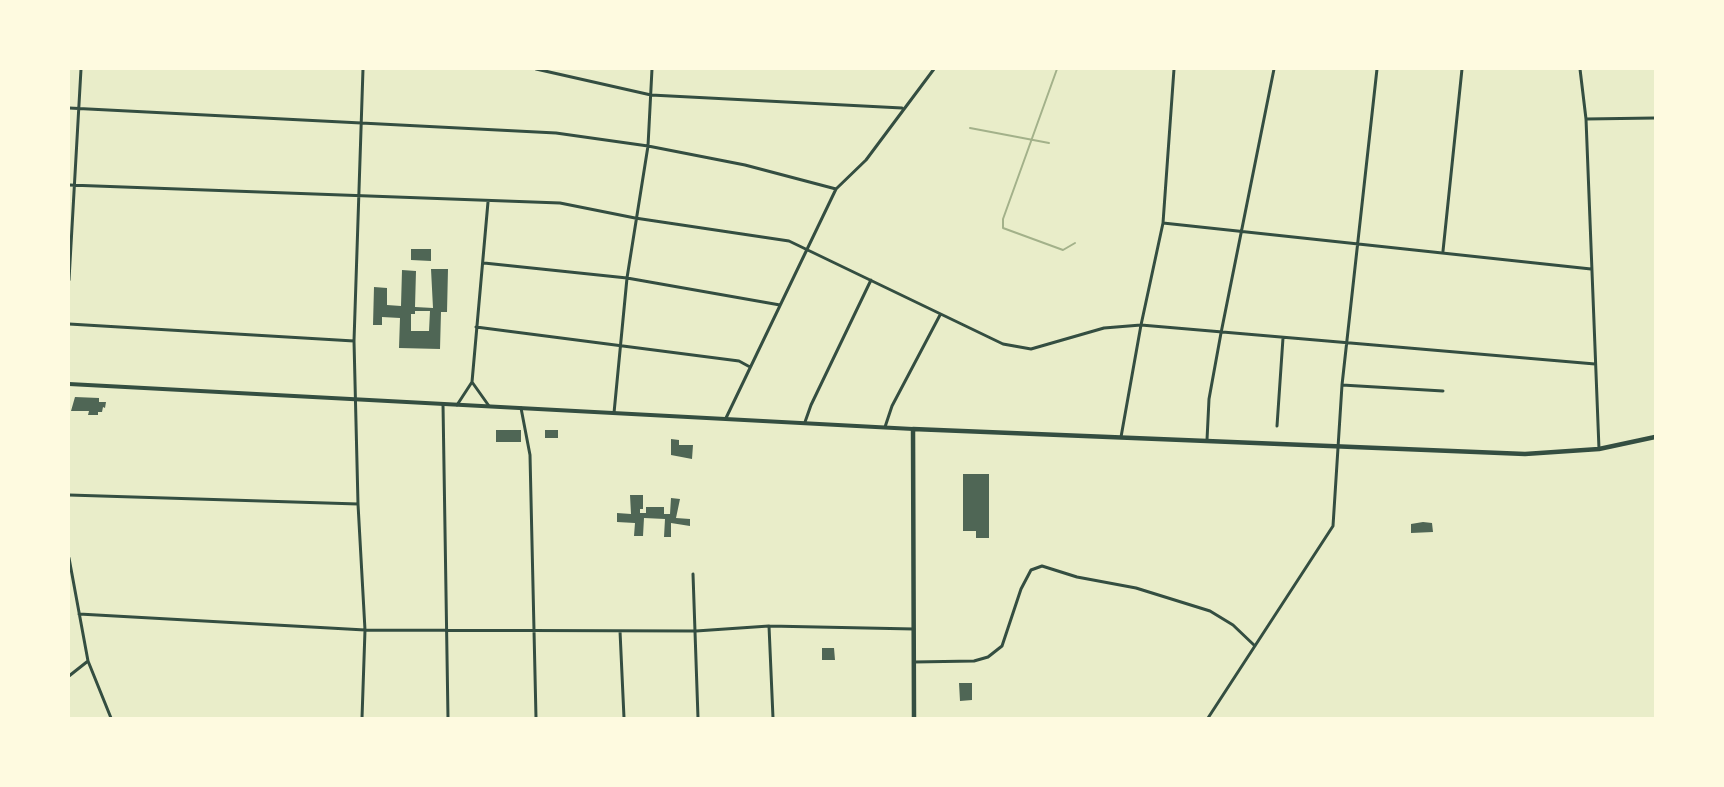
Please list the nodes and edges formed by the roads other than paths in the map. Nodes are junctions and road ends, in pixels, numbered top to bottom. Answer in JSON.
{"nodes":[{"id":1,"x":81,"y":69,"type":"edge"},
{"id":2,"x":363,"y":69,"type":"edge"},
{"id":3,"x":536,"y":69,"type":"edge"},
{"id":4,"x":652,"y":69,"type":"edge"},
{"id":5,"x":934,"y":69,"type":"edge"},
{"id":6,"x":1174,"y":69,"type":"edge"},
{"id":7,"x":1274,"y":69,"type":"edge"},
{"id":8,"x":1377,"y":69,"type":"edge"},
{"id":9,"x":1462,"y":69,"type":"edge"},
{"id":10,"x":1580,"y":69,"type":"edge"},
{"id":11,"x":651,"y":95,"type":"junction"},
{"id":12,"x":69,"y":108,"type":"edge"},
{"id":13,"x":78,"y":108,"type":"junction"},
{"id":14,"x":902,"y":108,"type":"junction"},
{"id":15,"x":1655,"y":118,"type":"edge"},
{"id":16,"x":1586,"y":119,"type":"junction"},
{"id":17,"x":362,"y":123,"type":"junction"},
{"id":18,"x":648,"y":146,"type":"junction"},
{"id":19,"x":69,"y":185,"type":"edge"},
{"id":20,"x":75,"y":185,"type":"junction"},
{"id":21,"x":836,"y":189,"type":"junction"},
{"id":22,"x":361,"y":196,"type":"junction"},
{"id":23,"x":488,"y":202,"type":"junction"},
{"id":24,"x":635,"y":218,"type":"junction"},
{"id":25,"x":1163,"y":223,"type":"junction"},
{"id":26,"x":1241,"y":231,"type":"junction"},
{"id":27,"x":1360,"y":242,"type":"junction"},
{"id":28,"x":809,"y":249,"type":"junction"},
{"id":29,"x":1443,"y":251,"type":"junction"},
{"id":30,"x":484,"y":263,"type":"junction"},
{"id":31,"x":1591,"y":269,"type":"junction"},
{"id":32,"x":627,"y":278,"type":"junction"},
{"id":33,"x":69,"y":280,"type":"edge"},
{"id":34,"x":871,"y":280,"type":"junction"},
{"id":35,"x":780,"y":306,"type":"junction"},
{"id":36,"x":940,"y":315,"type":"junction"},
{"id":37,"x":69,"y":324,"type":"edge"},
{"id":38,"x":1141,"y":325,"type":"junction"},
{"id":39,"x":476,"y":327,"type":"junction"},
{"id":40,"x":1221,"y":333,"type":"junction"},
{"id":41,"x":1283,"y":338,"type":"junction"},
{"id":42,"x":354,"y":341,"type":"junction"},
{"id":43,"x":620,"y":344,"type":"junction"},
{"id":44,"x":1346,"y":344,"type":"junction"},
{"id":45,"x":1595,"y":364,"type":"junction"},
{"id":46,"x":751,"y":367,"type":"junction"},
{"id":47,"x":472,"y":382,"type":"junction"},
{"id":48,"x":69,"y":384,"type":"edge"},
{"id":49,"x":1342,"y":385,"type":"junction"},
{"id":50,"x":1443,"y":391,"type":"dead end"},
{"id":51,"x":356,"y":399,"type":"junction"},
{"id":52,"x":443,"y":404,"type":"junction"},
{"id":53,"x":457,"y":405,"type":"junction"},
{"id":54,"x":489,"y":406,"type":"junction"},
{"id":55,"x":521,"y":408,"type":"junction"},
{"id":56,"x":614,"y":413,"type":"junction"},
{"id":57,"x":726,"y":418,"type":"junction"},
{"id":58,"x":805,"y":422,"type":"junction"},
{"id":59,"x":1277,"y":426,"type":"dead end"},
{"id":60,"x":885,"y":427,"type":"junction"},
{"id":61,"x":913,"y":429,"type":"junction"},
{"id":62,"x":1121,"y":437,"type":"junction"},
{"id":63,"x":1655,"y":437,"type":"edge"},
{"id":64,"x":1207,"y":440,"type":"junction"},
{"id":65,"x":1337,"y":445,"type":"junction"},
{"id":66,"x":1599,"y":449,"type":"junction"},
{"id":67,"x":69,"y":495,"type":"edge"},
{"id":68,"x":358,"y":504,"type":"junction"},
{"id":69,"x":69,"y":558,"type":"edge"},
{"id":70,"x":693,"y":574,"type":"dead end"},
{"id":71,"x":79,"y":614,"type":"junction"},
{"id":72,"x":769,"y":626,"type":"junction"},
{"id":73,"x":914,"y":629,"type":"junction"},
{"id":74,"x":364,"y":630,"type":"junction"},
{"id":75,"x":447,"y":630,"type":"junction"},
{"id":76,"x":620,"y":631,"type":"junction"},
{"id":77,"x":696,"y":631,"type":"junction"},
{"id":78,"x":534,"y":633,"type":"junction"},
{"id":79,"x":1255,"y":646,"type":"junction"},
{"id":80,"x":88,"y":661,"type":"junction"},
{"id":81,"x":914,"y":662,"type":"junction"},
{"id":82,"x":69,"y":676,"type":"edge"},
{"id":83,"x":111,"y":718,"type":"edge"},
{"id":84,"x":362,"y":718,"type":"edge"},
{"id":85,"x":448,"y":718,"type":"edge"},
{"id":86,"x":536,"y":718,"type":"edge"},
{"id":87,"x":624,"y":718,"type":"edge"},
{"id":88,"x":698,"y":718,"type":"edge"},
{"id":89,"x":773,"y":718,"type":"edge"},
{"id":90,"x":914,"y":718,"type":"edge"},
{"id":91,"x":1208,"y":718,"type":"edge"}],
"edges":[{"from":1,"to":13,"type":"street"},
{"from":2,"to":17,"type":"street"},
{"from":3,"to":11,"type":"street"},
{"from":4,"to":11,"type":"street"},
{"from":5,"to":14,"type":"street"},
{"from":6,"to":25,"type":"street"},
{"from":7,"to":26,"type":"street"},
{"from":8,"to":27,"type":"street"},
{"from":9,"to":29,"type":"street"},
{"from":10,"to":16,"type":"street"},
{"from":11,"to":14,"type":"street"},
{"from":11,"to":18,"type":"street"},
{"from":12,"to":13,"type":"street"},
{"from":13,"to":17,"type":"street"},
{"from":13,"to":20,"type":"street"},
{"from":14,"to":21,"type":"street"},
{"from":15,"to":16,"type":"street"},
{"from":16,"to":31,"type":"street"},
{"from":17,"to":18,"type":"street"},
{"from":17,"to":22,"type":"street"},
{"from":18,"to":21,"type":"street"},
{"from":18,"to":24,"type":"street"},
{"from":19,"to":20,"type":"street"},
{"from":20,"to":22,"type":"street"},
{"from":20,"to":33,"type":"street"},
{"from":21,"to":28,"type":"street"},
{"from":22,"to":23,"type":"street"},
{"from":22,"to":42,"type":"street"},
{"from":23,"to":24,"type":"street"},
{"from":23,"to":30,"type":"street"},
{"from":24,"to":28,"type":"street"},
{"from":24,"to":32,"type":"street"},
{"from":25,"to":26,"type":"street"},
{"from":25,"to":38,"type":"street"},
{"from":26,"to":27,"type":"street"},
{"from":26,"to":40,"type":"street"},
{"from":27,"to":29,"type":"street"},
{"from":27,"to":44,"type":"street"},
{"from":28,"to":34,"type":"street"},
{"from":28,"to":35,"type":"street"},
{"from":29,"to":31,"type":"street"},
{"from":30,"to":32,"type":"street"},
{"from":30,"to":39,"type":"street"},
{"from":31,"to":45,"type":"street"},
{"from":32,"to":35,"type":"street"},
{"from":32,"to":43,"type":"street"},
{"from":34,"to":36,"type":"street"},
{"from":34,"to":58,"type":"street"},
{"from":35,"to":46,"type":"street"},
{"from":36,"to":38,"type":"street"},
{"from":36,"to":60,"type":"street"},
{"from":37,"to":42,"type":"street"},
{"from":38,"to":40,"type":"street"},
{"from":38,"to":62,"type":"street"},
{"from":39,"to":43,"type":"street"},
{"from":39,"to":47,"type":"street"},
{"from":40,"to":41,"type":"street"},
{"from":40,"to":64,"type":"street"},
{"from":41,"to":44,"type":"street"},
{"from":41,"to":59,"type":"street"},
{"from":42,"to":51,"type":"street"},
{"from":43,"to":46,"type":"street"},
{"from":43,"to":56,"type":"street"},
{"from":44,"to":45,"type":"street"},
{"from":44,"to":49,"type":"street"},
{"from":45,"to":66,"type":"street"},
{"from":46,"to":57,"type":"street"},
{"from":47,"to":53,"type":"street"},
{"from":47,"to":54,"type":"street"},
{"from":48,"to":51,"type":"street"},
{"from":49,"to":50,"type":"street"},
{"from":49,"to":65,"type":"street"},
{"from":51,"to":52,"type":"street"},
{"from":51,"to":68,"type":"street"},
{"from":52,"to":53,"type":"street"},
{"from":52,"to":75,"type":"street"},
{"from":53,"to":54,"type":"street"},
{"from":54,"to":55,"type":"street"},
{"from":55,"to":56,"type":"street"},
{"from":55,"to":78,"type":"street"},
{"from":56,"to":57,"type":"street"},
{"from":57,"to":58,"type":"street"},
{"from":58,"to":60,"type":"street"},
{"from":60,"to":61,"type":"street"},
{"from":61,"to":62,"type":"main road"},
{"from":61,"to":73,"type":"main road"},
{"from":62,"to":64,"type":"main road"},
{"from":63,"to":66,"type":"main road"},
{"from":64,"to":65,"type":"main road"},
{"from":65,"to":66,"type":"main road"},
{"from":65,"to":79,"type":"street"},
{"from":67,"to":68,"type":"street"},
{"from":68,"to":74,"type":"street"},
{"from":69,"to":71,"type":"street"},
{"from":70,"to":77,"type":"street"},
{"from":71,"to":74,"type":"street"},
{"from":71,"to":80,"type":"street"},
{"from":72,"to":73,"type":"street"},
{"from":72,"to":77,"type":"street"},
{"from":72,"to":89,"type":"street"},
{"from":73,"to":81,"type":"main road"},
{"from":74,"to":75,"type":"street"},
{"from":74,"to":84,"type":"street"},
{"from":75,"to":78,"type":"street"},
{"from":75,"to":85,"type":"street"},
{"from":76,"to":77,"type":"street"},
{"from":76,"to":78,"type":"street"},
{"from":76,"to":87,"type":"street"},
{"from":77,"to":88,"type":"street"},
{"from":78,"to":86,"type":"street"},
{"from":79,"to":81,"type":"street"},
{"from":79,"to":91,"type":"street"},
{"from":80,"to":82,"type":"street"},
{"from":80,"to":83,"type":"street"},
{"from":81,"to":90,"type":"main road"}]}
